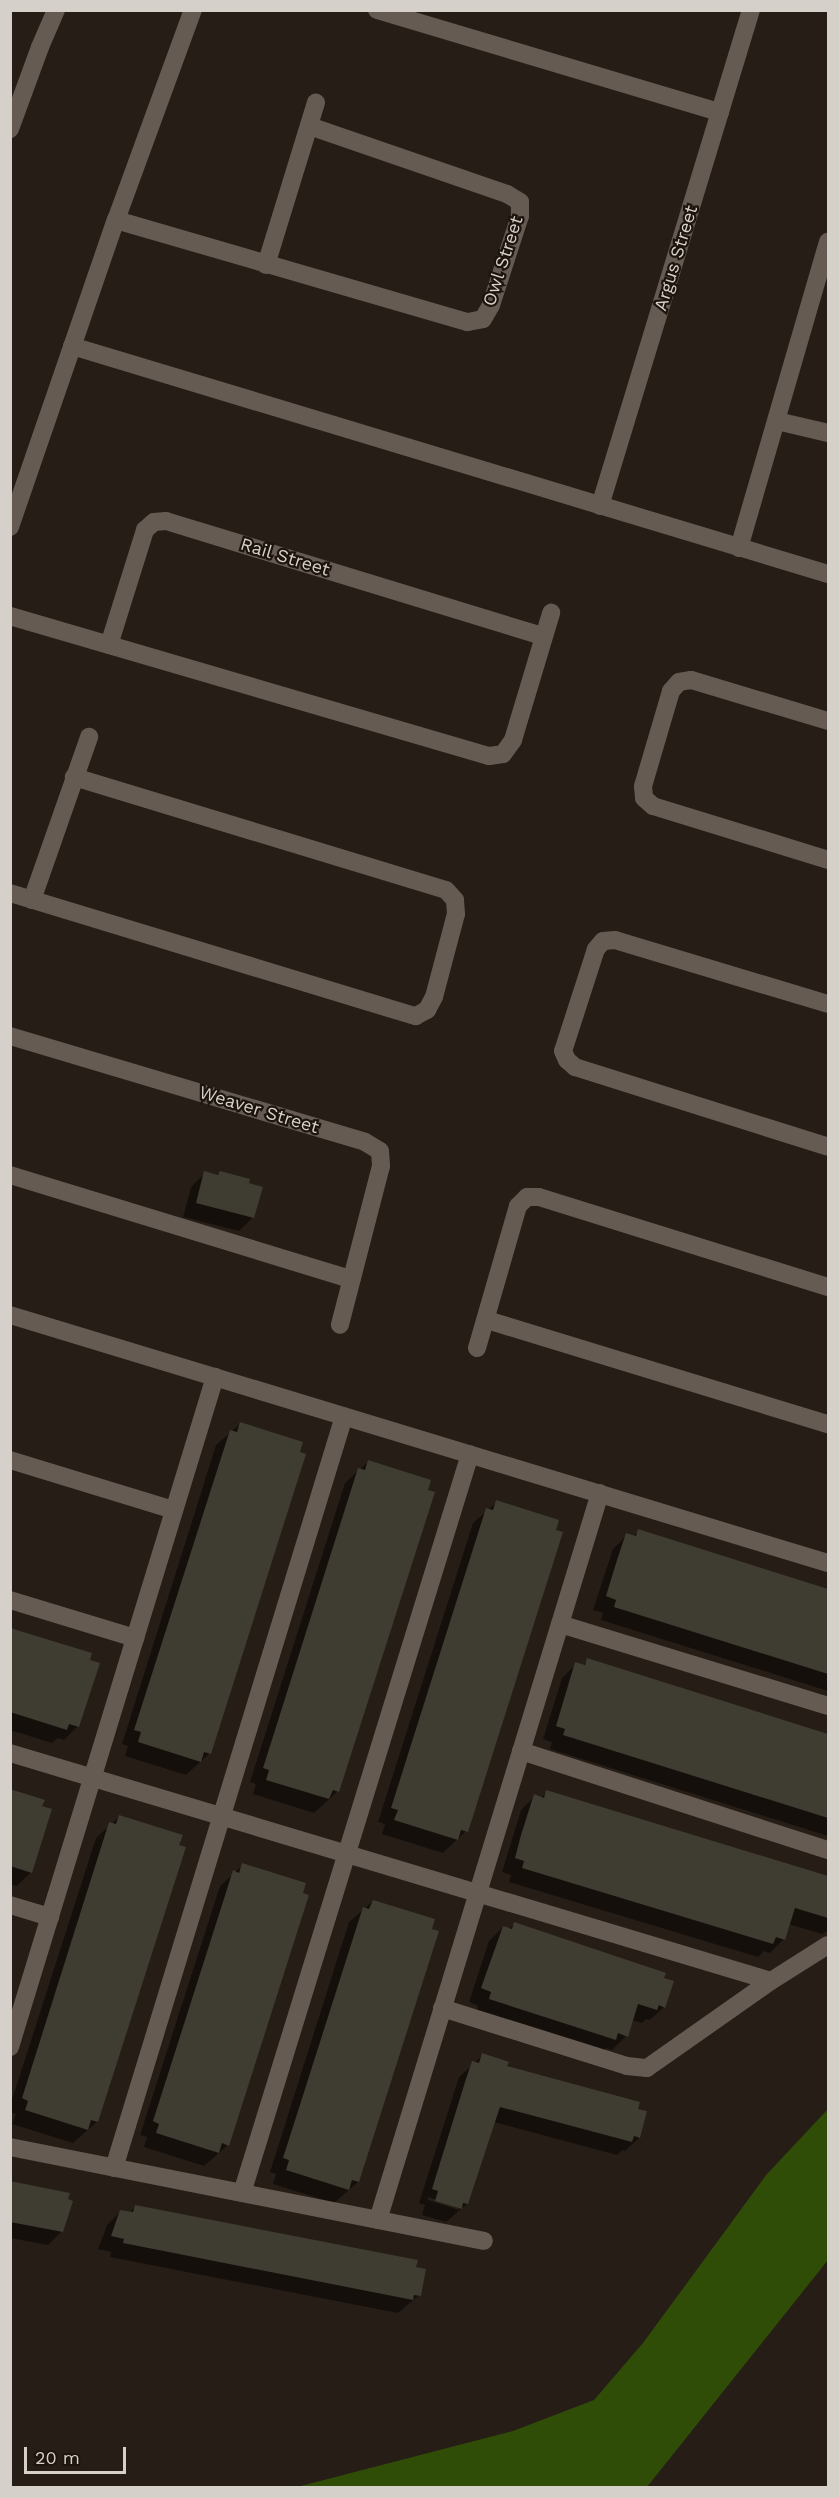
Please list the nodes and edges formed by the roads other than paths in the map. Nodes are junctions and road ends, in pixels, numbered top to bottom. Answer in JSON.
{"nodes":[{"id":1,"x":56,"y":10,"type":"edge"},
{"id":2,"x":193,"y":10,"type":"edge"},
{"id":3,"x":376,"y":10,"type":"edge"},
{"id":4,"x":751,"y":10,"type":"edge"},
{"id":5,"x":316,"y":102,"type":"dead end"},
{"id":6,"x":720,"y":112,"type":"junction"},
{"id":7,"x":309,"y":126,"type":"junction"},
{"id":8,"x":10,"y":129,"type":"edge"},
{"id":9,"x":116,"y":220,"type":"junction"},
{"id":10,"x":828,"y":242,"type":"edge"},
{"id":11,"x":266,"y":265,"type":"junction"},
{"id":12,"x":72,"y":346,"type":"junction"},
{"id":13,"x":777,"y":420,"type":"junction"},
{"id":14,"x":828,"y":433,"type":"edge"},
{"id":15,"x":600,"y":506,"type":"junction"},
{"id":16,"x":10,"y":527,"type":"edge"},
{"id":17,"x":739,"y":548,"type":"junction"},
{"id":18,"x":828,"y":574,"type":"edge"},
{"id":19,"x":551,"y":613,"type":"dead end"},
{"id":20,"x":10,"y":616,"type":"edge"},
{"id":21,"x":543,"y":636,"type":"junction"},
{"id":22,"x":109,"y":645,"type":"junction"},
{"id":23,"x":828,"y":721,"type":"edge"},
{"id":24,"x":88,"y":737,"type":"dead end"},
{"id":25,"x":74,"y":777,"type":"junction"},
{"id":26,"x":828,"y":860,"type":"edge"},
{"id":27,"x":10,"y":893,"type":"edge"},
{"id":28,"x":32,"y":900,"type":"junction"},
{"id":29,"x":828,"y":1004,"type":"edge"},
{"id":30,"x":10,"y":1036,"type":"edge"},
{"id":31,"x":828,"y":1147,"type":"edge"},
{"id":32,"x":10,"y":1174,"type":"edge"},
{"id":33,"x":351,"y":1279,"type":"junction"},
{"id":34,"x":828,"y":1287,"type":"edge"},
{"id":35,"x":10,"y":1315,"type":"edge"},
{"id":36,"x":487,"y":1320,"type":"junction"},
{"id":37,"x":340,"y":1325,"type":"dead end"},
{"id":38,"x":477,"y":1348,"type":"dead end"},
{"id":39,"x":215,"y":1377,"type":"junction"},
{"id":40,"x":344,"y":1416,"type":"junction"},
{"id":41,"x":828,"y":1424,"type":"edge"},
{"id":42,"x":470,"y":1454,"type":"junction"},
{"id":43,"x":10,"y":1460,"type":"edge"},
{"id":44,"x":600,"y":1493,"type":"junction"},
{"id":45,"x":174,"y":1510,"type":"junction"},
{"id":46,"x":828,"y":1563,"type":"edge"},
{"id":47,"x":10,"y":1600,"type":"edge"},
{"id":48,"x":560,"y":1624,"type":"junction"},
{"id":49,"x":135,"y":1638,"type":"junction"},
{"id":50,"x":828,"y":1706,"type":"edge"},
{"id":51,"x":522,"y":1751,"type":"junction"},
{"id":52,"x":10,"y":1753,"type":"edge"},
{"id":53,"x":93,"y":1778,"type":"junction"},
{"id":54,"x":222,"y":1817,"type":"junction"},
{"id":55,"x":828,"y":1850,"type":"edge"},
{"id":56,"x":347,"y":1854,"type":"junction"},
{"id":57,"x":478,"y":1893,"type":"junction"},
{"id":58,"x":10,"y":1905,"type":"edge"},
{"id":59,"x":50,"y":1917,"type":"junction"},
{"id":60,"x":828,"y":1945,"type":"edge"},
{"id":61,"x":771,"y":1981,"type":"junction"},
{"id":62,"x":442,"y":2008,"type":"junction"},
{"id":63,"x":10,"y":2046,"type":"edge"},
{"id":64,"x":10,"y":2147,"type":"edge"},
{"id":65,"x":114,"y":2168,"type":"junction"},
{"id":66,"x":242,"y":2193,"type":"junction"},
{"id":67,"x":378,"y":2220,"type":"junction"},
{"id":68,"x":484,"y":2241,"type":"dead end"}],
"edges":[{"from":1,"to":8,"type":"street"},
{"from":2,"to":9,"type":"street"},
{"from":3,"to":6,"type":"street"},
{"from":4,"to":6,"type":"street","name":"Argus Street"},
{"from":5,"to":7,"type":"street"},
{"from":6,"to":15,"type":"street","name":"Argus Street"},
{"from":7,"to":11,"type":"street"},
{"from":7,"to":11,"type":"street","name":"Owl Street"},
{"from":9,"to":11,"type":"street","name":"Owl Street"},
{"from":9,"to":12,"type":"street"},
{"from":10,"to":13,"type":"street"},
{"from":12,"to":15,"type":"street"},
{"from":12,"to":16,"type":"street"},
{"from":13,"to":14,"type":"street"},
{"from":13,"to":17,"type":"street"},
{"from":15,"to":17,"type":"street"},
{"from":17,"to":18,"type":"street"},
{"from":19,"to":21,"type":"street"},
{"from":20,"to":22,"type":"street"},
{"from":21,"to":22,"type":"street"},
{"from":21,"to":22,"type":"street","name":"Rail Street"},
{"from":23,"to":26,"type":"street"},
{"from":24,"to":25,"type":"street"},
{"from":25,"to":28,"type":"street"},
{"from":25,"to":28,"type":"street"},
{"from":27,"to":28,"type":"street"},
{"from":29,"to":31,"type":"street"},
{"from":30,"to":33,"type":"street","name":"Weaver Street"},
{"from":32,"to":33,"type":"street"},
{"from":33,"to":37,"type":"street","name":"Weaver Street"},
{"from":34,"to":36,"type":"street"},
{"from":35,"to":39,"type":"street"},
{"from":36,"to":38,"type":"street"},
{"from":36,"to":41,"type":"street"},
{"from":39,"to":40,"type":"street"},
{"from":39,"to":45,"type":"street"},
{"from":40,"to":42,"type":"street"},
{"from":40,"to":54,"type":"street"},
{"from":42,"to":44,"type":"street"},
{"from":42,"to":56,"type":"street"},
{"from":43,"to":45,"type":"street"},
{"from":44,"to":46,"type":"street"},
{"from":44,"to":48,"type":"street"},
{"from":45,"to":49,"type":"street"},
{"from":47,"to":49,"type":"street"},
{"from":48,"to":50,"type":"street"},
{"from":48,"to":51,"type":"street"},
{"from":49,"to":53,"type":"street"},
{"from":51,"to":55,"type":"street"},
{"from":51,"to":57,"type":"street"},
{"from":52,"to":53,"type":"street"},
{"from":53,"to":54,"type":"street"},
{"from":53,"to":59,"type":"street"},
{"from":54,"to":56,"type":"street"},
{"from":54,"to":65,"type":"street"},
{"from":56,"to":57,"type":"street"},
{"from":56,"to":66,"type":"street"},
{"from":57,"to":61,"type":"street"},
{"from":57,"to":62,"type":"street"},
{"from":58,"to":59,"type":"street"},
{"from":59,"to":63,"type":"street"},
{"from":60,"to":61,"type":"street"},
{"from":61,"to":62,"type":"street"},
{"from":62,"to":67,"type":"street"},
{"from":64,"to":65,"type":"street"},
{"from":65,"to":66,"type":"street"},
{"from":66,"to":67,"type":"street"},
{"from":67,"to":68,"type":"street"}]}
